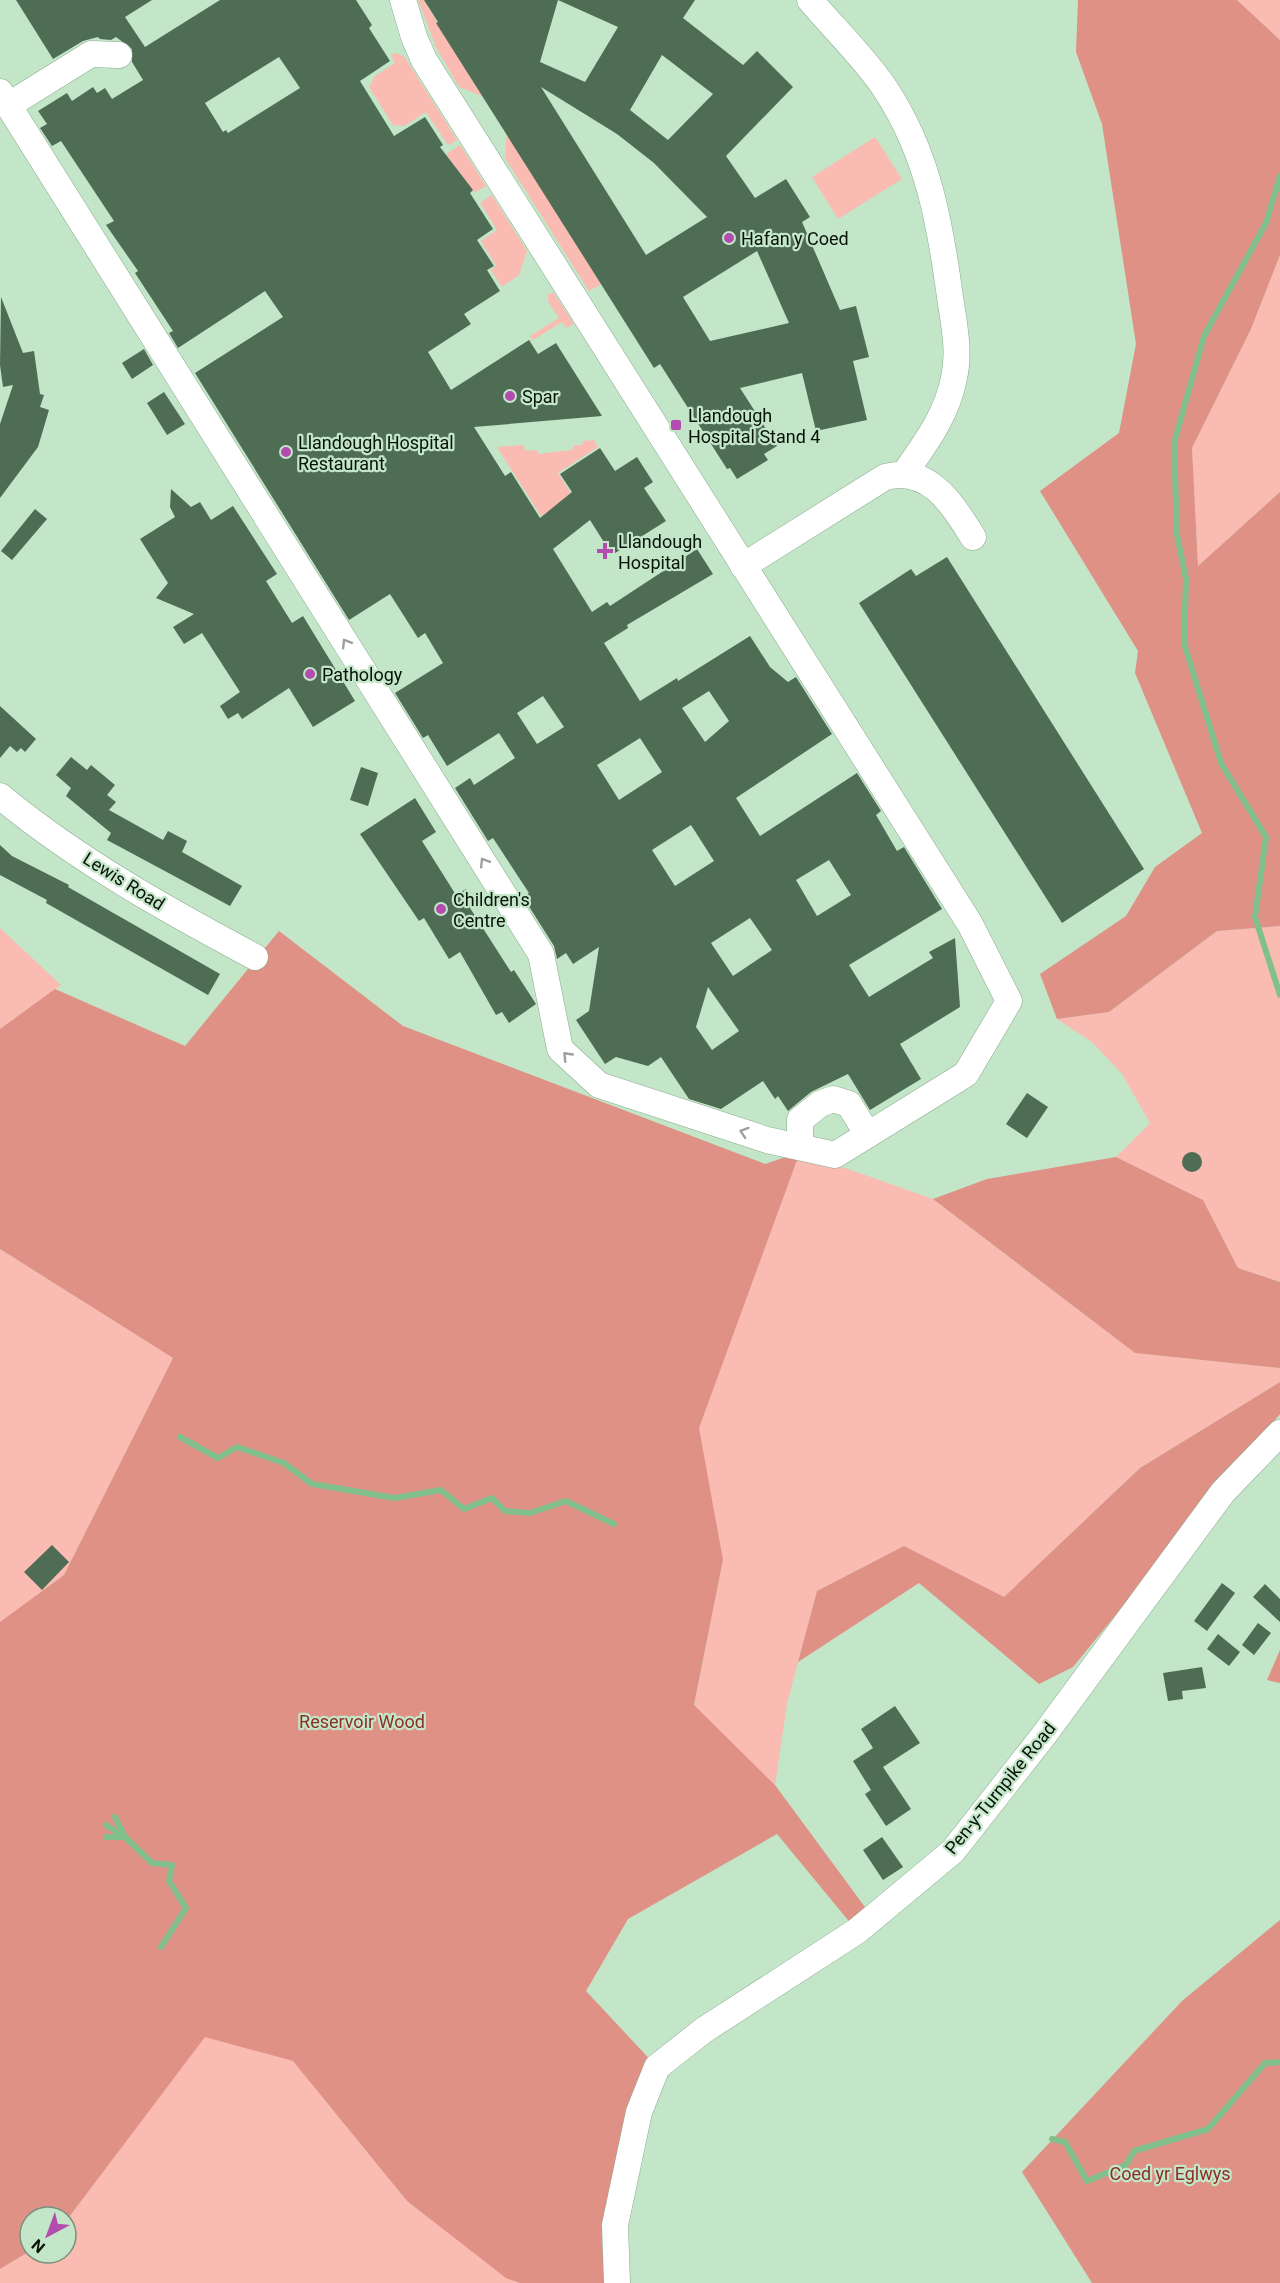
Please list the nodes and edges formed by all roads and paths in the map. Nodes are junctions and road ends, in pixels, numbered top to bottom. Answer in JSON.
{"nodes":[{"id":1,"x":403,"y":0,"type":"edge"},
{"id":2,"x":810,"y":0,"type":"edge"},
{"id":3,"x":119,"y":55,"type":"dead end"},
{"id":4,"x":4,"y":99,"type":"edge"},
{"id":5,"x":904,"y":474,"type":"junction"},
{"id":6,"x":973,"y":537,"type":"dead end"},
{"id":7,"x":743,"y":566,"type":"junction"},
{"id":8,"x":0,"y":796,"type":"edge"},
{"id":9,"x":255,"y":957,"type":"dead end"},
{"id":10,"x":868,"y":1135,"type":"junction"},
{"id":11,"x":800,"y":1147,"type":"junction"},
{"id":12,"x":1280,"y":1433,"type":"edge"},
{"id":13,"x":617,"y":2283,"type":"edge"}],
"edges":[{"from":1,"to":7,"type":"street"},
{"from":2,"to":5,"type":"street"},
{"from":3,"to":4,"type":"street"},
{"from":11,"to":4,"type":"street","one_way":true},
{"from":5,"to":6,"type":"street"},
{"from":5,"to":7,"type":"street"},
{"from":7,"to":10,"type":"street"},
{"from":8,"to":9,"type":"street","name":"Lewis Road"},
{"from":10,"to":11,"type":"street"},
{"from":10,"to":11,"type":"street"},
{"from":12,"to":13,"type":"street","name":"Pen-y-Turnpike Road"}]}
